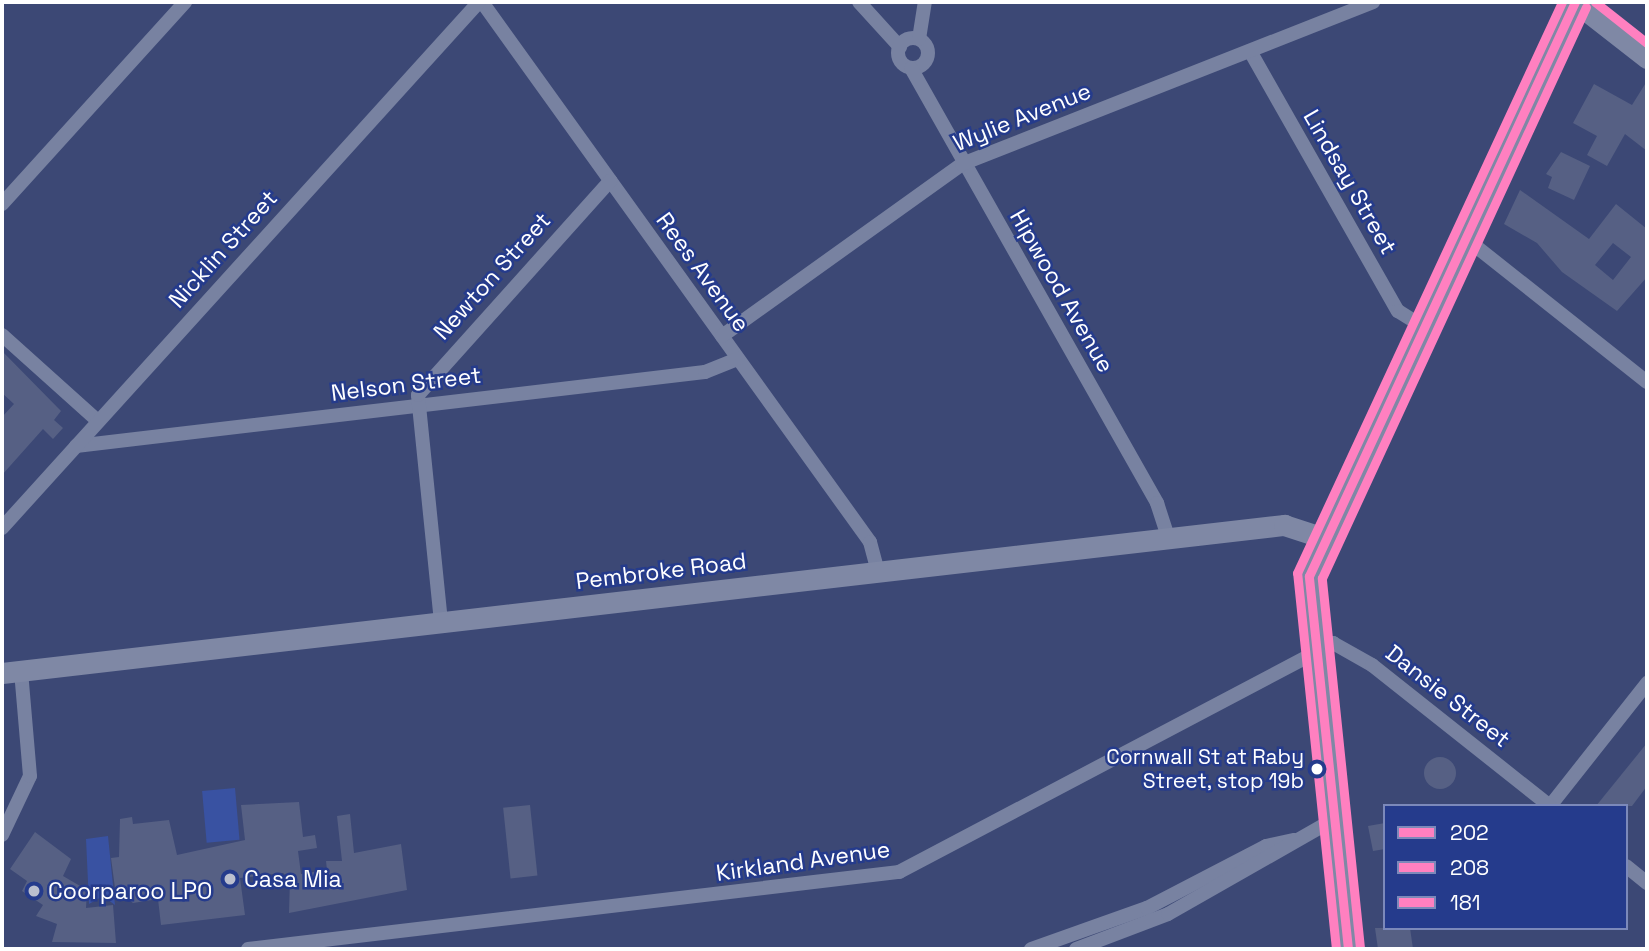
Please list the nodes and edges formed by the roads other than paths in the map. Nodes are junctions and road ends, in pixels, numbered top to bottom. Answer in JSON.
{"nodes":[{"id":1,"x":185,"y":2,"type":"edge"},
{"id":2,"x":480,"y":2,"type":"edge"},
{"id":3,"x":859,"y":2,"type":"edge"},
{"id":4,"x":925,"y":2,"type":"edge"},
{"id":5,"x":1373,"y":2,"type":"edge"},
{"id":6,"x":1575,"y":2,"type":"edge"},
{"id":7,"x":919,"y":39,"type":"junction"},
{"id":8,"x":900,"y":47,"type":"junction"},
{"id":9,"x":1250,"y":51,"type":"junction"},
{"id":10,"x":1647,"y":58,"type":"edge"},
{"id":11,"x":911,"y":68,"type":"junction"},
{"id":12,"x":962,"y":164,"type":"junction"},
{"id":13,"x":610,"y":181,"type":"junction"},
{"id":14,"x":2,"y":204,"type":"edge"},
{"id":15,"x":1464,"y":237,"type":"junction"},
{"id":16,"x":1422,"y":326,"type":"junction"},
{"id":17,"x":2,"y":335,"type":"edge"},
{"id":18,"x":722,"y":336,"type":"junction"},
{"id":19,"x":738,"y":359,"type":"junction"},
{"id":20,"x":1647,"y":382,"type":"edge"},
{"id":21,"x":416,"y":406,"type":"junction"},
{"id":22,"x":98,"y":421,"type":"junction"},
{"id":23,"x":76,"y":446,"type":"junction"},
{"id":24,"x":2,"y":528,"type":"edge"},
{"id":25,"x":1324,"y":538,"type":"junction"},
{"id":26,"x":1169,"y":539,"type":"junction"},
{"id":27,"x":878,"y":572,"type":"junction"},
{"id":28,"x":441,"y":622,"type":"junction"},
{"id":29,"x":1314,"y":654,"type":"junction"},
{"id":30,"x":12,"y":672,"type":"edge"},
{"id":31,"x":1647,"y":683,"type":"edge"},
{"id":32,"x":1547,"y":804,"type":"edge"},
{"id":33,"x":1552,"y":804,"type":"edge"},
{"id":34,"x":1333,"y":820,"type":"junction"},
{"id":35,"x":2,"y":835,"type":"edge"},
{"id":36,"x":1294,"y":841,"type":"junction"},
{"id":37,"x":1628,"y":868,"type":"edge"},
{"id":38,"x":1647,"y":883,"type":"edge"},
{"id":39,"x":248,"y":949,"type":"edge"},
{"id":40,"x":1031,"y":949,"type":"edge"},
{"id":41,"x":1076,"y":949,"type":"edge"},
{"id":42,"x":1348,"y":949,"type":"edge"}],
"edges":[{"from":1,"to":14,"type":"street"},
{"from":2,"to":13,"type":"street","name":"Rees Avenue"},
{"from":2,"to":22,"type":"street","name":"Nicklin Street"},
{"from":3,"to":8,"type":"street"},
{"from":4,"to":7,"type":"street"},
{"from":5,"to":9,"type":"street","name":"Wylie Avenue"},
{"from":6,"to":10,"type":"street"},
{"from":6,"to":15,"type":"street"},
{"from":7,"to":8,"type":"street"},
{"from":7,"to":11,"type":"street"},
{"from":8,"to":11,"type":"street","name":"Hipwood Avenue"},
{"from":9,"to":12,"type":"street","name":"Wylie Avenue"},
{"from":9,"to":16,"type":"street","name":"Lindsay Street"},
{"from":11,"to":12,"type":"street","name":"Hipwood Avenue"},
{"from":12,"to":18,"type":"street","name":"Wylie Avenue"},
{"from":12,"to":26,"type":"street","name":"Hipwood Avenue"},
{"from":13,"to":18,"type":"street","name":"Rees Avenue"},
{"from":13,"to":21,"type":"street","name":"Newton Street"},
{"from":15,"to":16,"type":"street"},
{"from":15,"to":20,"type":"street"},
{"from":16,"to":25,"type":"street"},
{"from":17,"to":22,"type":"street"},
{"from":18,"to":19,"type":"street","name":"Rees Avenue"},
{"from":19,"to":21,"type":"street","name":"Nelson Street"},
{"from":19,"to":27,"type":"street","name":"Rees Avenue"},
{"from":21,"to":23,"type":"street","name":"Nelson Street"},
{"from":21,"to":28,"type":"street"},
{"from":22,"to":23,"type":"street","name":"Nicklin Street"},
{"from":23,"to":24,"type":"street","name":"Nicklin Street"},
{"from":25,"to":26,"type":"street","name":"Pembroke Road"},
{"from":25,"to":29,"type":"street"},
{"from":26,"to":27,"type":"street","name":"Pembroke Road"},
{"from":27,"to":28,"type":"street","name":"Pembroke Road"},
{"from":28,"to":30,"type":"street","name":"Pembroke Road"},
{"from":29,"to":32,"type":"street","name":"Dansie Street"},
{"from":29,"to":34,"type":"street"},
{"from":29,"to":39,"type":"street","name":"Kirkland Avenue"},
{"from":30,"to":35,"type":"street"},
{"from":31,"to":33,"type":"street"},
{"from":34,"to":36,"type":"street"},
{"from":34,"to":42,"type":"street"},
{"from":36,"to":40,"type":"street"},
{"from":36,"to":41,"type":"street"},
{"from":37,"to":38,"type":"street"}]}
